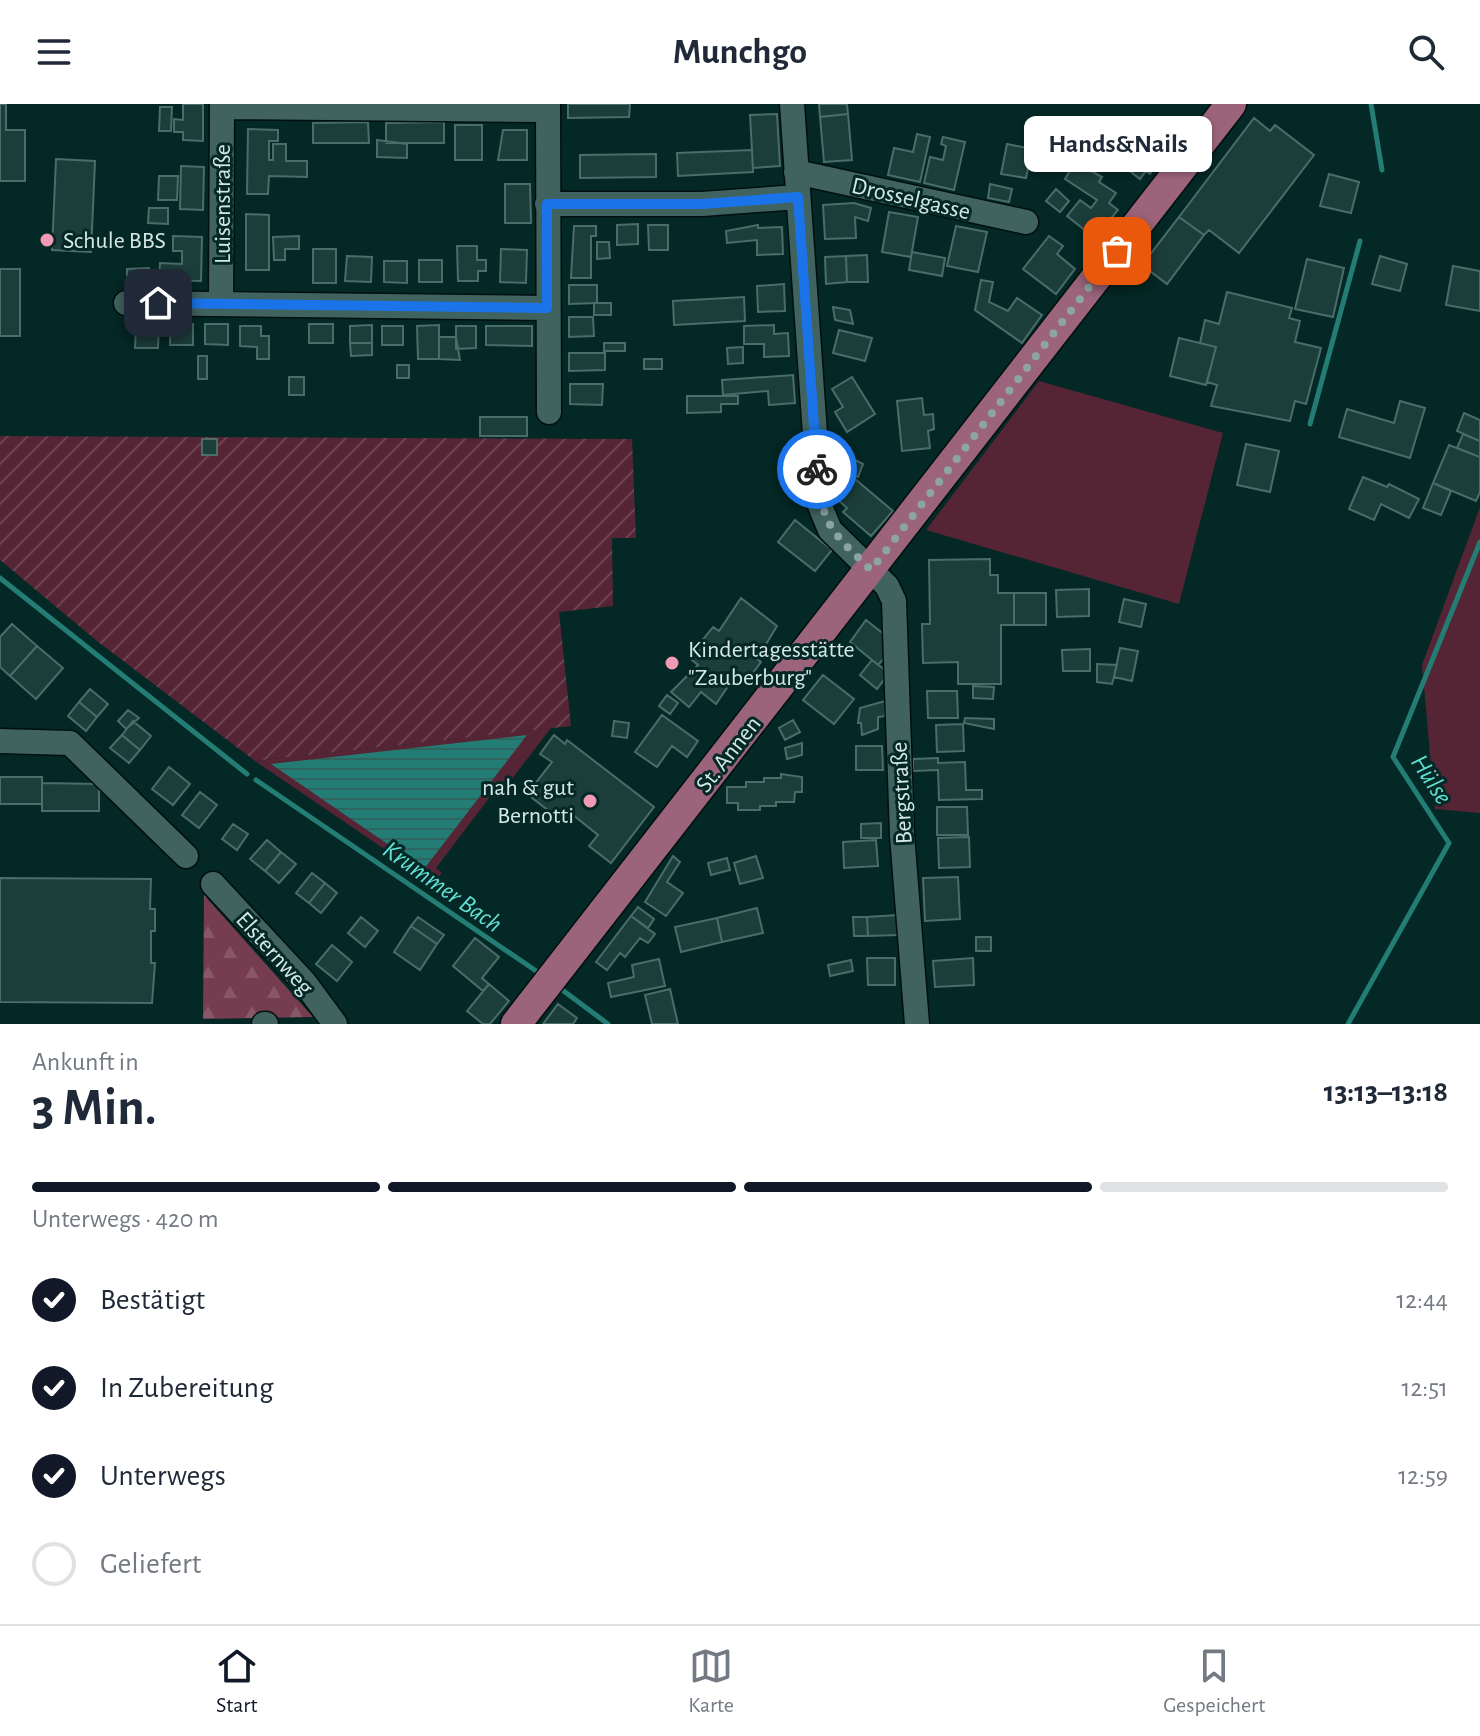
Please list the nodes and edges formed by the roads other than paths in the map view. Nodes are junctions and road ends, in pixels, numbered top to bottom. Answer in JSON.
{"nodes":[{"id":1,"x":792,"y":104,"type":"edge"},
{"id":2,"x":1231,"y":104,"type":"edge"},
{"id":3,"x":222,"y":105,"type":"edge"},
{"id":4,"x":548,"y":107,"type":"edge"},
{"id":5,"x":796,"y":172,"type":"junction"},
{"id":6,"x":798,"y":197,"type":"junction"},
{"id":7,"x":547,"y":204,"type":"junction"},
{"id":8,"x":1026,"y":222,"type":"dead end"},
{"id":9,"x":126,"y":303,"type":"dead end"},
{"id":10,"x":221,"y":304,"type":"junction"},
{"id":11,"x":547,"y":308,"type":"junction"},
{"id":12,"x":549,"y":412,"type":"dead end"},
{"id":13,"x":871,"y":570,"type":"junction"},
{"id":14,"x":0,"y":741,"type":"edge"},
{"id":15,"x":186,"y":856,"type":"dead end"},
{"id":16,"x":213,"y":884,"type":"dead end"},
{"id":17,"x":335,"y":1024,"type":"edge"},
{"id":18,"x":516,"y":1024,"type":"edge"},
{"id":19,"x":917,"y":1024,"type":"edge"}],
"edges":[{"from":1,"to":5,"type":"street","name":"Bergstraße"},
{"from":2,"to":13,"type":"main road","name":"St. Annen"},
{"from":3,"to":4,"type":"street"},
{"from":3,"to":10,"type":"street","name":"Luisenstraße"},
{"from":4,"to":7,"type":"street"},
{"from":5,"to":6,"type":"street","name":"Bergstraße"},
{"from":5,"to":8,"type":"street","name":"Drosselgasse"},
{"from":6,"to":7,"type":"street"},
{"from":6,"to":13,"type":"street","name":"Bergstraße"},
{"from":7,"to":11,"type":"street"},
{"from":9,"to":10,"type":"street"},
{"from":10,"to":11,"type":"street"},
{"from":11,"to":12,"type":"street"},
{"from":13,"to":18,"type":"main road","name":"St. Annen"},
{"from":13,"to":19,"type":"street","name":"Bergstraße"},
{"from":14,"to":15,"type":"street"},
{"from":16,"to":17,"type":"street","name":"Elsternweg"}]}
